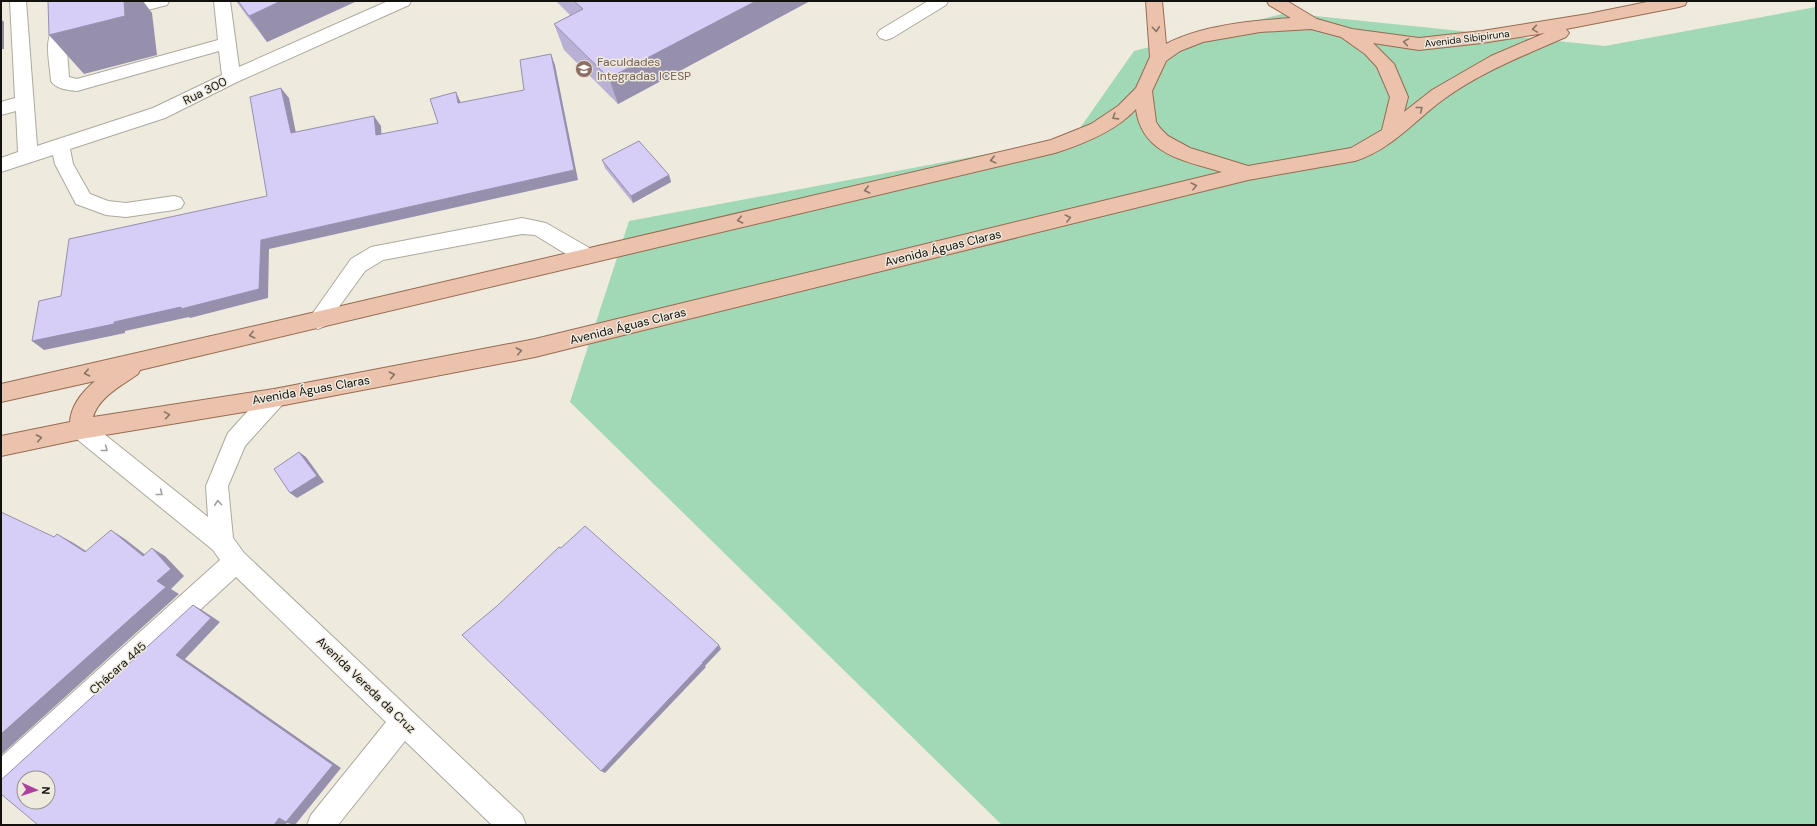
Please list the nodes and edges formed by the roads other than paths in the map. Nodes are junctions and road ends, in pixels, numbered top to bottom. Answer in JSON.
{"nodes":[{"id":1,"x":18,"y":1,"type":"edge"},
{"id":2,"x":161,"y":1,"type":"edge"},
{"id":3,"x":222,"y":1,"type":"edge"},
{"id":4,"x":403,"y":1,"type":"edge"},
{"id":5,"x":940,"y":1,"type":"edge"},
{"id":6,"x":1154,"y":1,"type":"edge"},
{"id":7,"x":1275,"y":1,"type":"edge"},
{"id":8,"x":1679,"y":1,"type":"edge"},
{"id":9,"x":120,"y":6,"type":"edge"},
{"id":10,"x":1588,"y":20,"type":"junction"},
{"id":11,"x":1311,"y":23,"type":"junction"},
{"id":12,"x":1347,"y":33,"type":"junction"},
{"id":13,"x":886,"y":34,"type":"dead end"},
{"id":14,"x":227,"y":43,"type":"junction"},
{"id":15,"x":1159,"y":57,"type":"junction"},
{"id":16,"x":231,"y":78,"type":"junction"},
{"id":17,"x":1143,"y":91,"type":"junction"},
{"id":18,"x":24,"y":102,"type":"junction"},
{"id":19,"x":1,"y":109,"type":"edge"},
{"id":20,"x":1390,"y":134,"type":"junction"},
{"id":21,"x":60,"y":145,"type":"junction"},
{"id":22,"x":28,"y":156,"type":"junction"},
{"id":23,"x":1,"y":165,"type":"edge"},
{"id":24,"x":1248,"y":173,"type":"junction"},
{"id":25,"x":174,"y":204,"type":"dead end"},
{"id":26,"x":586,"y":256,"type":"junction"},
{"id":27,"x":318,"y":320,"type":"junction"},
{"id":28,"x":139,"y":361,"type":"junction"},
{"id":29,"x":1,"y":393,"type":"edge"},
{"id":30,"x":274,"y":398,"type":"junction"},
{"id":31,"x":81,"y":429,"type":"junction"},
{"id":32,"x":1,"y":446,"type":"edge"},
{"id":33,"x":228,"y":551,"type":"junction"},
{"id":34,"x":404,"y":721,"type":"junction"},
{"id":35,"x":1,"y":775,"type":"edge"},
{"id":36,"x":321,"y":825,"type":"edge"},
{"id":37,"x":512,"y":825,"type":"edge"}],
"edges":[{"from":1,"to":18,"type":"street"},
{"from":2,"to":9,"type":"street"},
{"from":3,"to":14,"type":"street"},
{"from":4,"to":16,"type":"street","name":"Rua 300"},
{"from":5,"to":13,"type":"street"},
{"from":6,"to":15,"type":"main road","one_way":true},
{"from":7,"to":11,"type":"main road"},
{"from":8,"to":10,"type":"main road","name":"Avenida Sibipiruna"},
{"from":9,"to":14,"type":"street"},
{"from":10,"to":12,"type":"main road","name":"Avenida Sibipiruna","one_way":true},
{"from":20,"to":10,"type":"main road","name":"Avenida Sibipiruna","one_way":true},
{"from":11,"to":12,"type":"main road"},
{"from":11,"to":15,"type":"main road"},
{"from":12,"to":20,"type":"main road"},
{"from":14,"to":16,"type":"street"},
{"from":15,"to":17,"type":"main road"},
{"from":16,"to":21,"type":"street","name":"Rua 300"},
{"from":17,"to":24,"type":"main road"},
{"from":17,"to":26,"type":"main road","one_way":true},
{"from":18,"to":19,"type":"street"},
{"from":18,"to":22,"type":"street"},
{"from":20,"to":24,"type":"main road","name":"Avenida Sibipiruna"},
{"from":21,"to":22,"type":"street","name":"Rua 300"},
{"from":21,"to":25,"type":"street"},
{"from":22,"to":23,"type":"street","name":"Rua 300"},
{"from":30,"to":24,"type":"main road","name":"Avenida Águas Claras","one_way":true},
{"from":26,"to":27,"type":"main road"},
{"from":26,"to":27,"type":"street"},
{"from":27,"to":28,"type":"main road","one_way":true},
{"from":28,"to":29,"type":"main road","one_way":true},
{"from":28,"to":31,"type":"main road"},
{"from":31,"to":30,"type":"main road","name":"Avenida Águas Claras","one_way":true},
{"from":33,"to":30,"type":"street","one_way":true},
{"from":32,"to":31,"type":"main road","name":"Avenida Águas Claras","one_way":true},
{"from":31,"to":33,"type":"street","name":"Avenida Vereda da Cruz","one_way":true},
{"from":33,"to":34,"type":"street","name":"Avenida Vereda da Cruz"},
{"from":33,"to":35,"type":"street","name":"Chácara 445"},
{"from":34,"to":36,"type":"street"},
{"from":34,"to":37,"type":"street","name":"Avenida Vereda da Cruz"}]}
